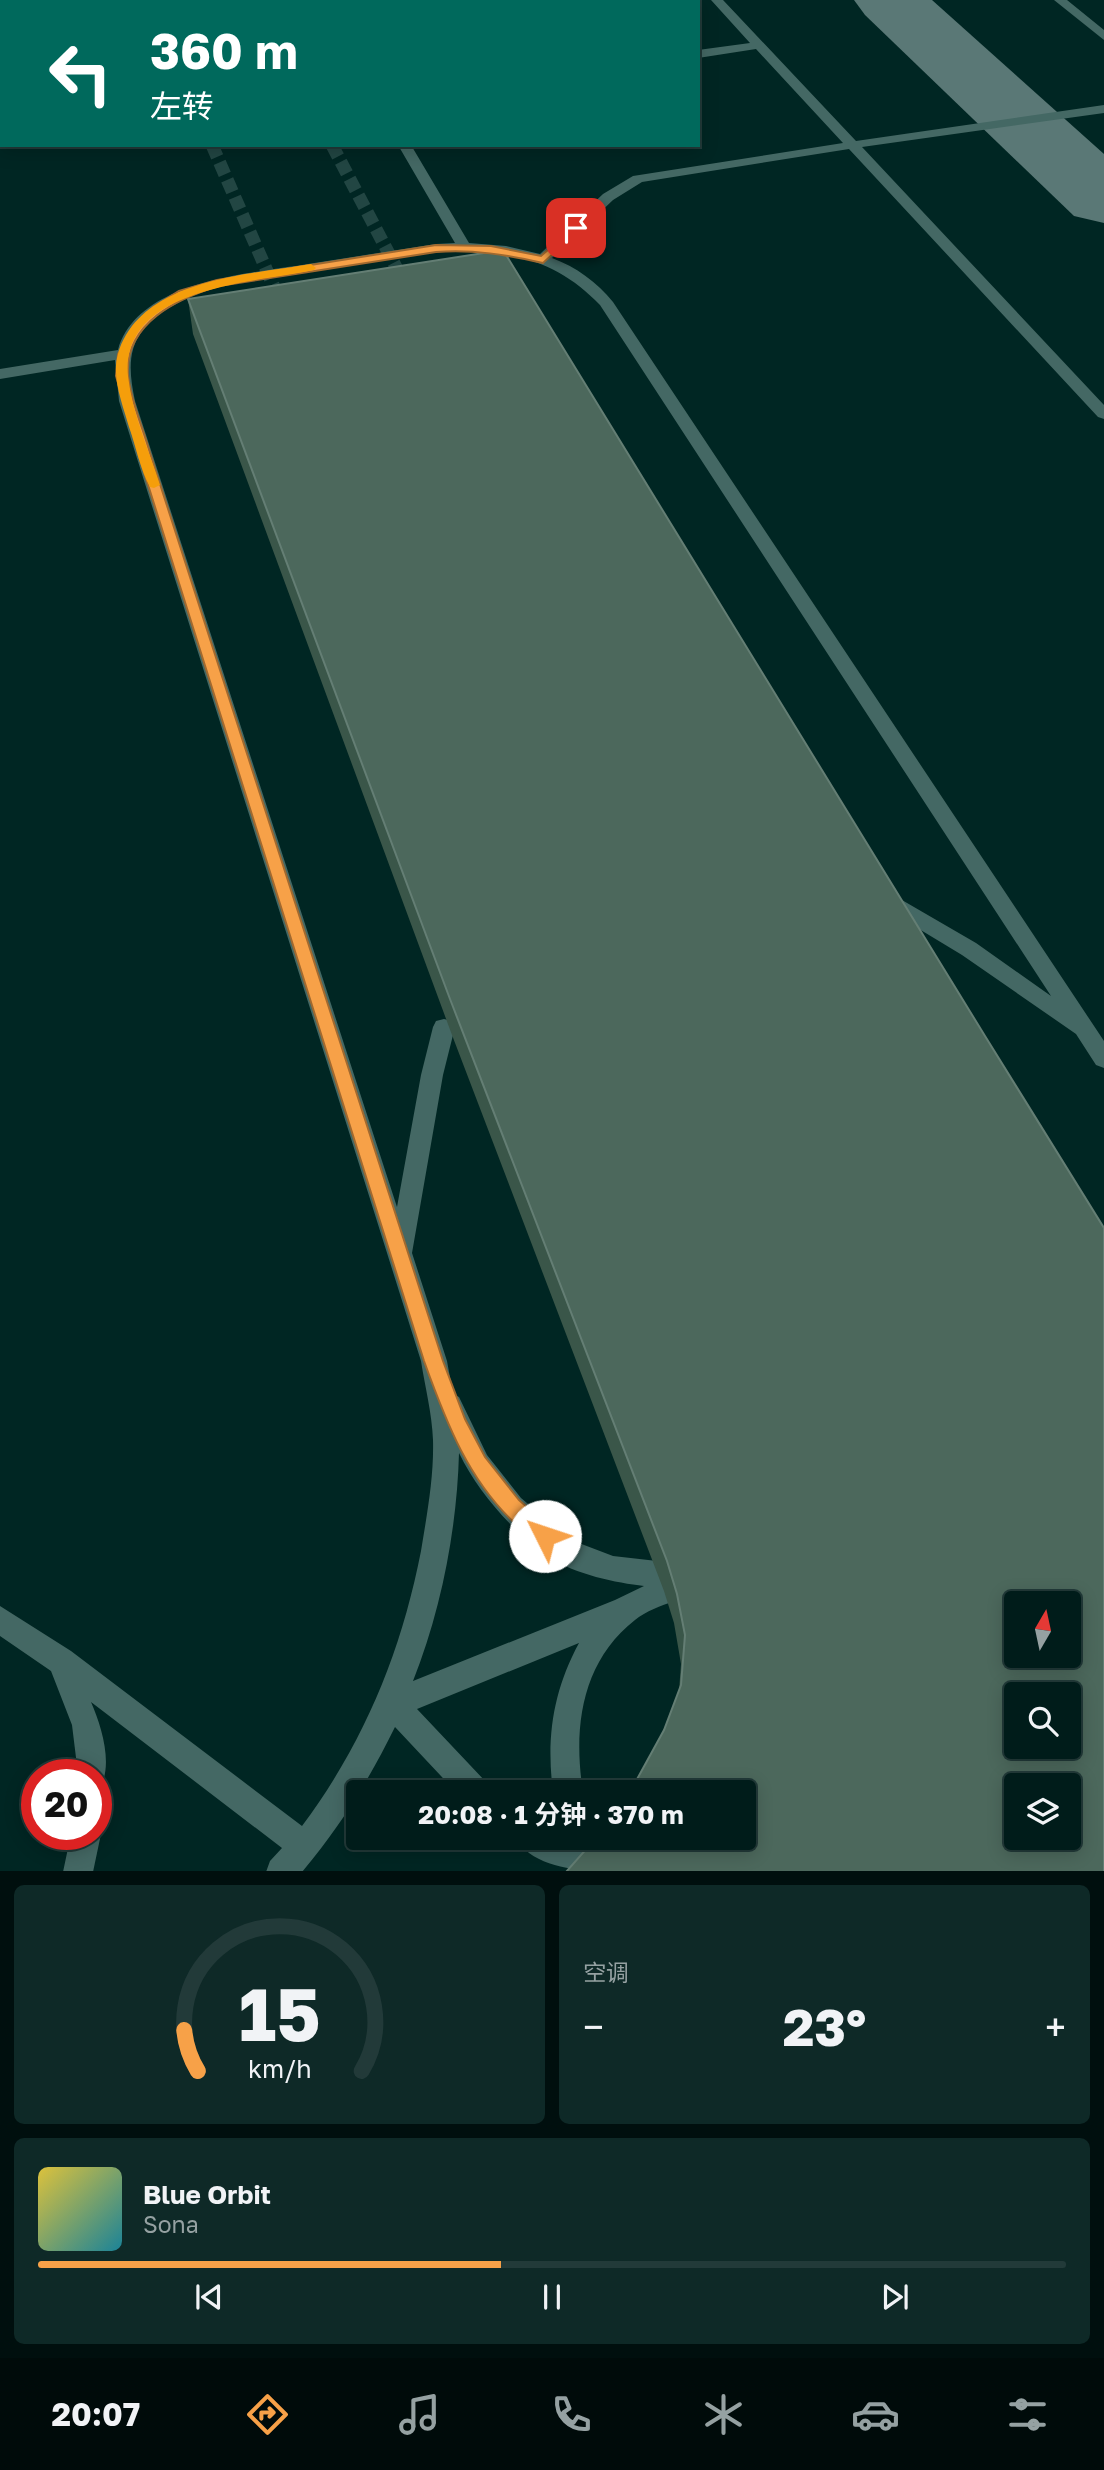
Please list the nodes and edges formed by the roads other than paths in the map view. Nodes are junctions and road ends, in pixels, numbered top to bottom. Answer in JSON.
{"nodes":[{"id":1,"x":716,"y":0,"type":"edge"},
{"id":2,"x":1060,"y":0,"type":"edge"},
{"id":3,"x":1104,"y":36,"type":"edge"},
{"id":4,"x":759,"y":46,"type":"junction"},
{"id":5,"x":700,"y":54,"type":"edge"},
{"id":6,"x":1104,"y":109,"type":"edge"},
{"id":7,"x":852,"y":145,"type":"junction"},
{"id":8,"x":405,"y":147,"type":"edge"},
{"id":9,"x":464,"y":247,"type":"junction"},
{"id":10,"x":543,"y":260,"type":"junction"},
{"id":11,"x":123,"y":354,"type":"junction"},
{"id":12,"x":0,"y":374,"type":"edge"},
{"id":13,"x":1104,"y":414,"type":"edge"},
{"id":14,"x":865,"y":888,"type":"edge"},
{"id":15,"x":444,"y":1027,"type":"edge"},
{"id":16,"x":1087,"y":1033,"type":"junction"},
{"id":17,"x":1103,"y":1055,"type":"edge"},
{"id":18,"x":400,"y":1255,"type":"junction"},
{"id":19,"x":434,"y":1361,"type":"junction"},
{"id":20,"x":625,"y":1611,"type":"junction"},
{"id":21,"x":0,"y":1620,"type":"edge"},
{"id":22,"x":61,"y":1661,"type":"junction"},
{"id":23,"x":393,"y":1704,"type":"junction"},
{"id":24,"x":90,"y":1759,"type":"edge"},
{"id":25,"x":465,"y":1780,"type":"edge"},
{"id":26,"x":565,"y":1780,"type":"edge"},
{"id":27,"x":305,"y":1847,"type":"junction"},
{"id":28,"x":83,"y":1850,"type":"edge"},
{"id":29,"x":552,"y":1850,"type":"edge"},
{"id":30,"x":582,"y":1850,"type":"edge"},
{"id":31,"x":78,"y":1871,"type":"edge"},
{"id":32,"x":281,"y":1871,"type":"edge"},
{"id":33,"x":586,"y":1871,"type":"edge"}],
"edges":[{"from":1,"to":4,"type":"lane"},
{"from":2,"to":3,"type":"lane"},
{"from":4,"to":5,"type":"lane"},
{"from":4,"to":7,"type":"lane"},
{"from":6,"to":7,"type":"lane"},
{"from":7,"to":10,"type":"lane"},
{"from":7,"to":13,"type":"lane"},
{"from":8,"to":9,"type":"lane"},
{"from":9,"to":10,"type":"lane"},
{"from":9,"to":11,"type":"lane"},
{"from":10,"to":16,"type":"lane"},
{"from":11,"to":12,"type":"lane"},
{"from":11,"to":18,"type":"lane"},
{"from":14,"to":16,"type":"lane"},
{"from":15,"to":18,"type":"lane"},
{"from":16,"to":17,"type":"lane"},
{"from":18,"to":19,"type":"lane"},
{"from":19,"to":20,"type":"lane"},
{"from":19,"to":23,"type":"lane"},
{"from":20,"to":23,"type":"lane"},
{"from":20,"to":26,"type":"lane"},
{"from":21,"to":22,"type":"lane"},
{"from":22,"to":24,"type":"lane"},
{"from":22,"to":27,"type":"lane"},
{"from":23,"to":25,"type":"lane"},
{"from":23,"to":27,"type":"lane"},
{"from":27,"to":32,"type":"lane"},
{"from":28,"to":31,"type":"lane"},
{"from":29,"to":33,"type":"lane"},
{"from":30,"to":33,"type":"lane"}]}
